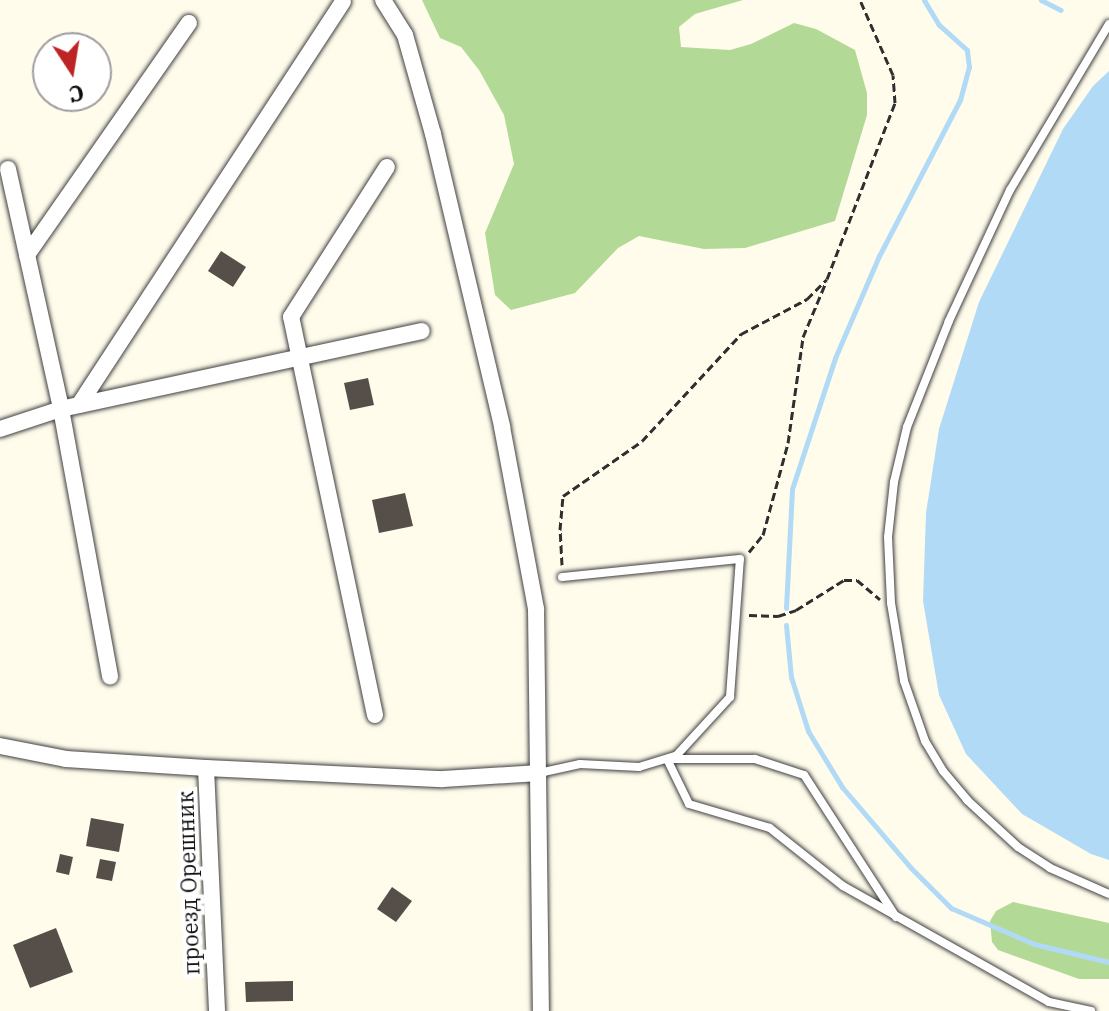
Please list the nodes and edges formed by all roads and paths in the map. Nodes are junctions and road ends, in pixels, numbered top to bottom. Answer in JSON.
{"nodes":[{"id":1,"x":383,"y":0,"type":"edge"},
{"id":2,"x":860,"y":0,"type":"edge"},
{"id":3,"x":343,"y":2,"type":"edge"},
{"id":4,"x":189,"y":23,"type":"dead end"},
{"id":5,"x":1109,"y":24,"type":"edge"},
{"id":6,"x":387,"y":167,"type":"dead end"},
{"id":7,"x":8,"y":169,"type":"dead end"},
{"id":8,"x":27,"y":255,"type":"junction"},
{"id":9,"x":827,"y":279,"type":"junction"},
{"id":10,"x":422,"y":331,"type":"dead end"},
{"id":11,"x":300,"y":358,"type":"junction"},
{"id":12,"x":79,"y":405,"type":"junction"},
{"id":13,"x":61,"y":409,"type":"junction"},
{"id":14,"x":0,"y":429,"type":"edge"},
{"id":15,"x":740,"y":559,"type":"junction"},
{"id":16,"x":562,"y":577,"type":"joint"},
{"id":17,"x":891,"y":603,"type":"junction"},
{"id":18,"x":738,"y":615,"type":"junction"},
{"id":19,"x":110,"y":677,"type":"dead end"},
{"id":20,"x":375,"y":715,"type":"dead end"},
{"id":21,"x":0,"y":746,"type":"edge"},
{"id":22,"x":667,"y":759,"type":"junction"},
{"id":23,"x":206,"y":768,"type":"junction"},
{"id":24,"x":539,"y":773,"type":"junction"},
{"id":25,"x":1109,"y":894,"type":"edge"},
{"id":26,"x":896,"y":917,"type":"junction"},
{"id":27,"x":217,"y":1011,"type":"edge"},
{"id":28,"x":541,"y":1011,"type":"edge"},
{"id":29,"x":1091,"y":1011,"type":"edge"}],
"edges":[{"from":1,"to":24,"type":"street"},
{"from":2,"to":9,"type":"path"},
{"from":3,"to":12,"type":"street"},
{"from":4,"to":8,"type":"street"},
{"from":5,"to":17,"type":"lane"},
{"from":6,"to":11,"type":"street"},
{"from":7,"to":8,"type":"street"},
{"from":8,"to":13,"type":"street"},
{"from":9,"to":15,"type":"path"},
{"from":9,"to":16,"type":"path"},
{"from":10,"to":11,"type":"street"},
{"from":11,"to":12,"type":"street"},
{"from":11,"to":20,"type":"street"},
{"from":12,"to":13,"type":"street"},
{"from":13,"to":14,"type":"street"},
{"from":13,"to":19,"type":"street"},
{"from":15,"to":16,"type":"lane"},
{"from":15,"to":18,"type":"lane"},
{"from":17,"to":18,"type":"path"},
{"from":17,"to":25,"type":"lane"},
{"from":18,"to":22,"type":"lane"},
{"from":21,"to":23,"type":"street","name":"проезд Орешник"},
{"from":22,"to":24,"type":"lane"},
{"from":22,"to":26,"type":"lane"},
{"from":22,"to":26,"type":"lane"},
{"from":23,"to":24,"type":"street"},
{"from":23,"to":27,"type":"street","name":"проезд Орешник"},
{"from":24,"to":28,"type":"street"},
{"from":26,"to":29,"type":"lane"}]}
